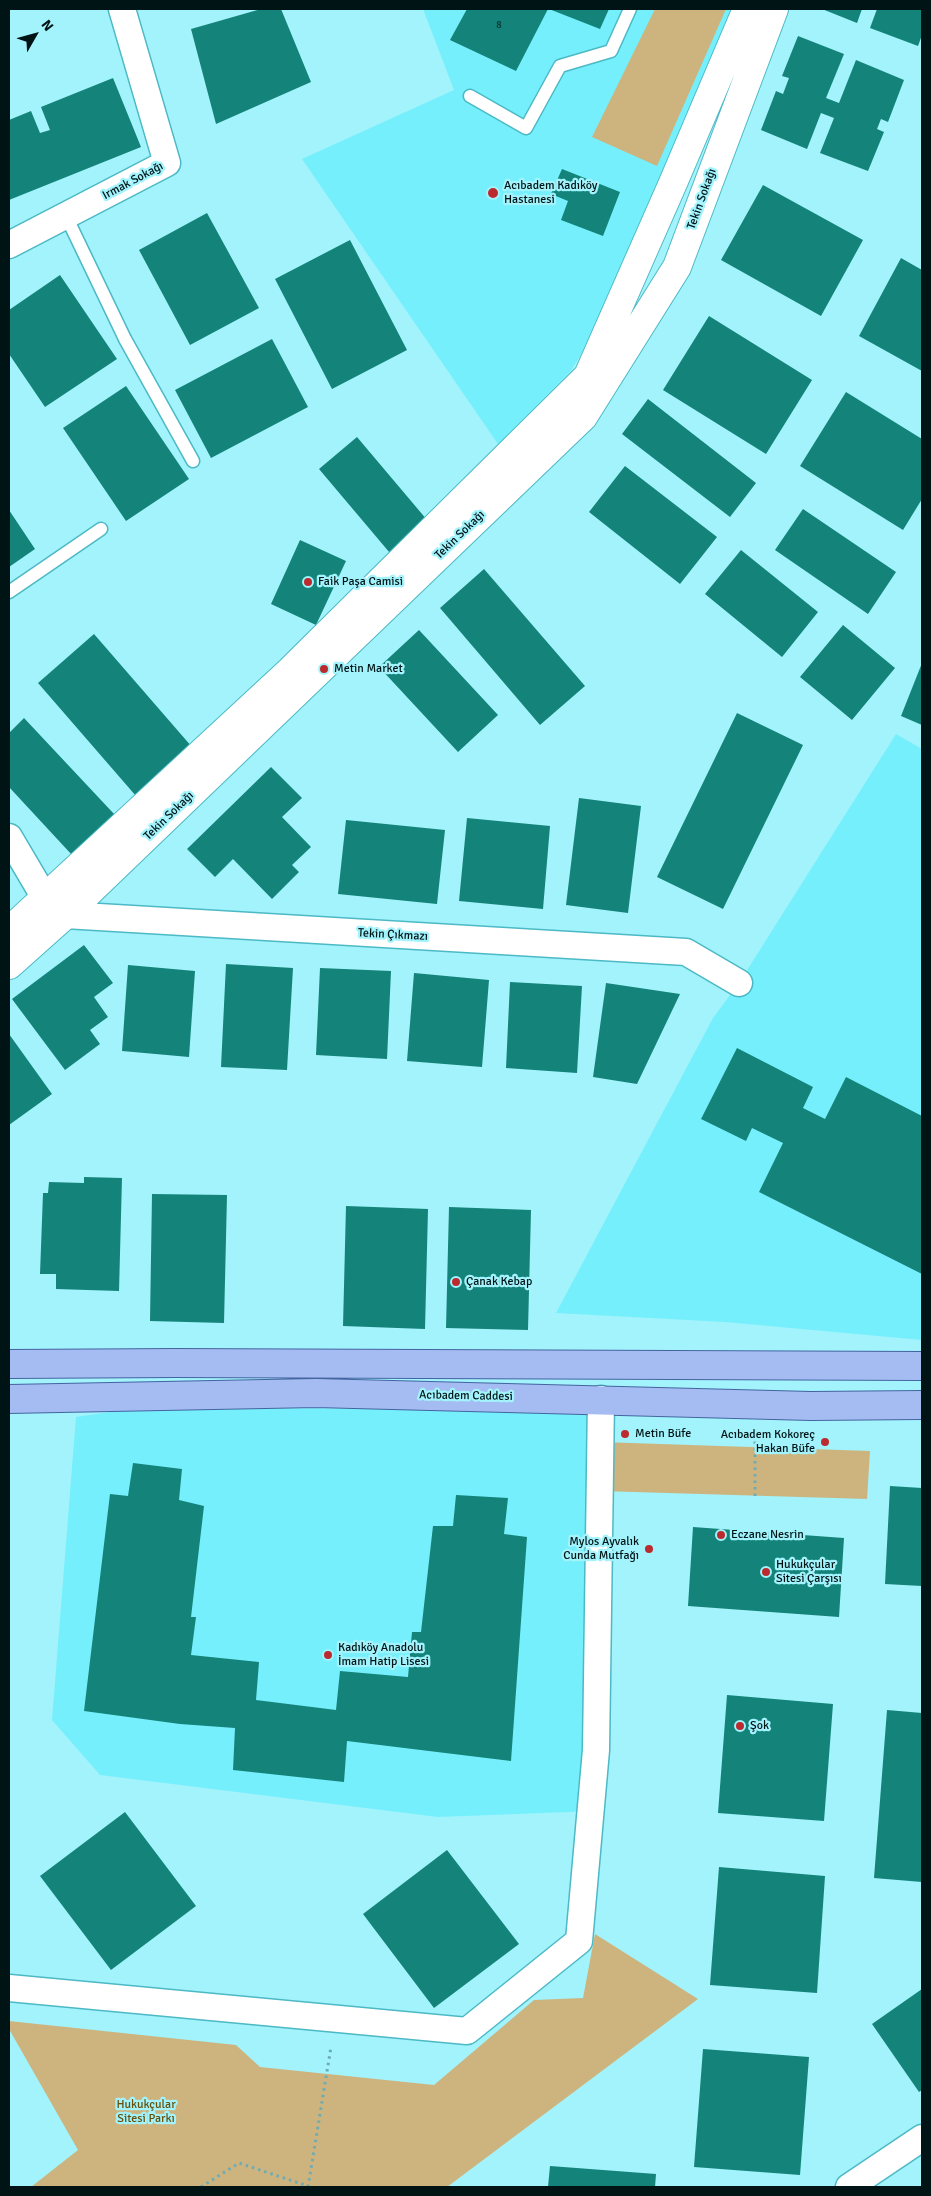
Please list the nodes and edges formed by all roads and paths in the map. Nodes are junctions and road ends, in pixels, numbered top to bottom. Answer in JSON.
{"nodes":[{"id":1,"x":122,"y":9,"type":"edge"},
{"id":2,"x":630,"y":9,"type":"edge"},
{"id":3,"x":747,"y":9,"type":"edge"},
{"id":4,"x":774,"y":9,"type":"edge"},
{"id":5,"x":470,"y":96,"type":"dead end"},
{"id":6,"x":66,"y":216,"type":"junction"},
{"id":7,"x":9,"y":245,"type":"edge"},
{"id":8,"x":193,"y":461,"type":"dead end"},
{"id":9,"x":102,"y":529,"type":"dead end"},
{"id":10,"x":9,"y":592,"type":"edge"},
{"id":11,"x":9,"y":836,"type":"edge"},
{"id":12,"x":45,"y":898,"type":"junction"},
{"id":13,"x":65,"y":916,"type":"junction"},
{"id":14,"x":9,"y":931,"type":"edge"},
{"id":15,"x":9,"y":965,"type":"edge"},
{"id":16,"x":739,"y":984,"type":"dead end"},
{"id":17,"x":9,"y":1364,"type":"edge"},
{"id":18,"x":922,"y":1366,"type":"edge"},
{"id":19,"x":9,"y":1399,"type":"edge"},
{"id":20,"x":602,"y":1399,"type":"junction"},
{"id":21,"x":922,"y":1405,"type":"edge"},
{"id":22,"x":756,"y":1429,"type":"dead end"},
{"id":23,"x":755,"y":1496,"type":"dead end"},
{"id":24,"x":9,"y":1988,"type":"edge"},
{"id":25,"x":335,"y":2019,"type":"junction"},
{"id":26,"x":922,"y":2138,"type":"edge"},
{"id":27,"x":201,"y":2187,"type":"edge"},
{"id":28,"x":308,"y":2187,"type":"edge"},
{"id":29,"x":849,"y":2187,"type":"edge"}],
"edges":[{"from":1,"to":6,"type":"street","name":"Irmak Sokağı"},
{"from":2,"to":5,"type":"lane"},
{"from":3,"to":12,"type":"street","name":"Tekin Sokağı"},
{"from":4,"to":13,"type":"street","name":"Tekin Sokağı"},
{"from":6,"to":7,"type":"street","name":"Irmak Sokağı"},
{"from":6,"to":8,"type":"lane"},
{"from":9,"to":10,"type":"lane"},
{"from":11,"to":12,"type":"street"},
{"from":12,"to":13,"type":"street"},
{"from":12,"to":14,"type":"street","name":"Tekin Sokağı"},
{"from":13,"to":15,"type":"street","name":"Tekin Sokağı"},
{"from":13,"to":16,"type":"street","name":"Tekin Çıkmazı"},
{"from":17,"to":18,"type":"main road"},
{"from":19,"to":20,"type":"main road","name":"Acıbadem Caddesi"},
{"from":20,"to":21,"type":"main road","name":"Acıbadem Caddesi"},
{"from":20,"to":25,"type":"street"},
{"from":22,"to":23,"type":"path"},
{"from":24,"to":25,"type":"street"},
{"from":25,"to":28,"type":"path"},
{"from":26,"to":29,"type":"street"},
{"from":27,"to":28,"type":"path"}]}
